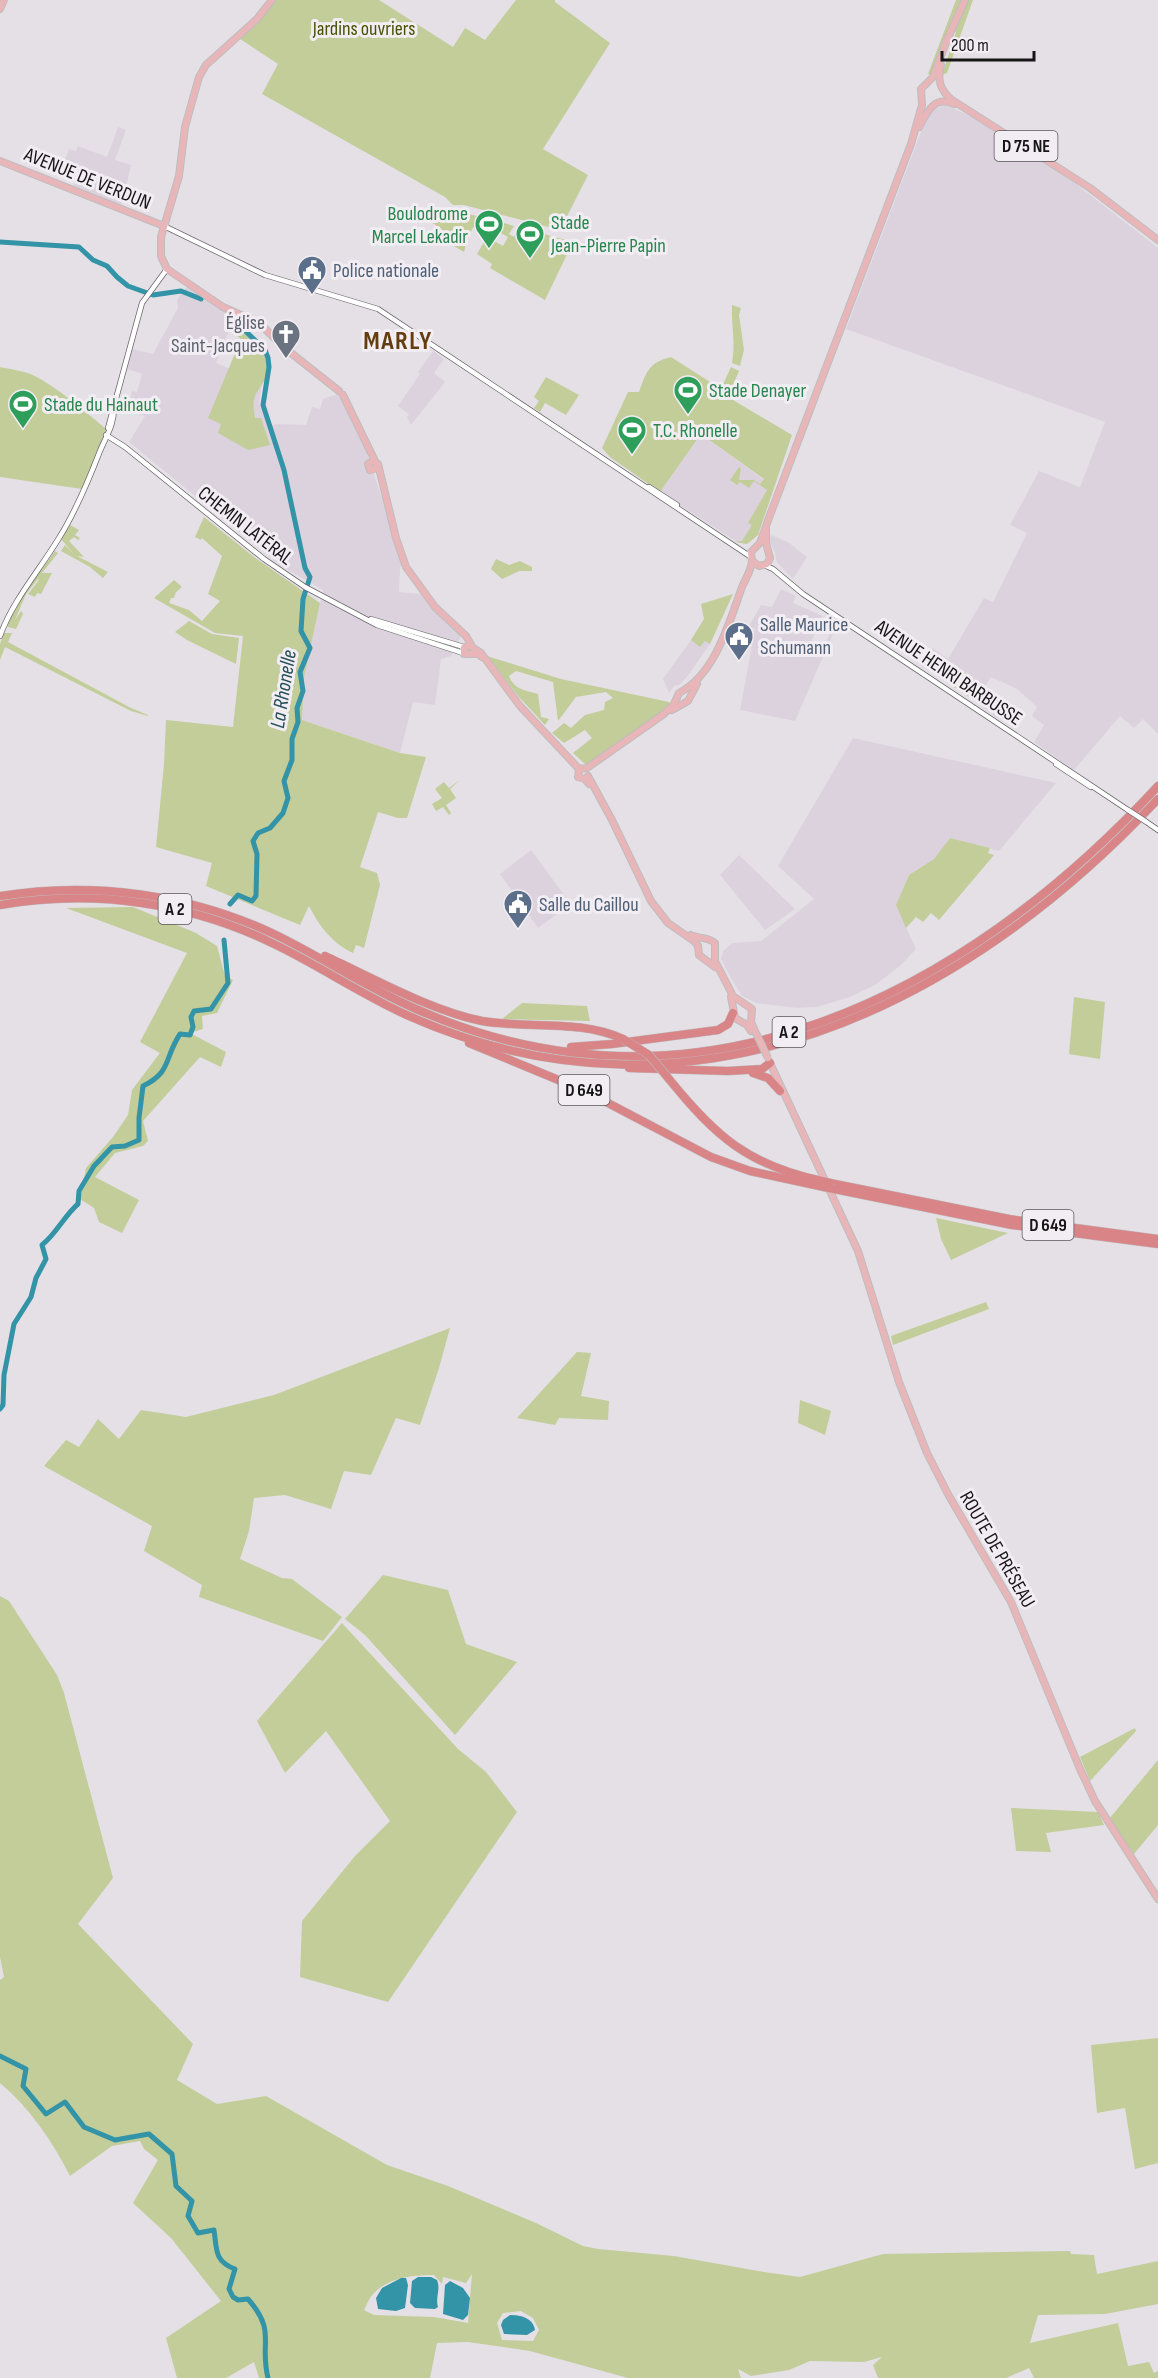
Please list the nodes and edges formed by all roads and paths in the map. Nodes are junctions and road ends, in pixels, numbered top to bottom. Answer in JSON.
{"nodes":[{"id":1,"x":4,"y":0,"type":"edge"},
{"id":2,"x":272,"y":0,"type":"edge"},
{"id":3,"x":0,"y":9,"type":"edge"},
{"id":4,"x":928,"y":82,"type":"junction"},
{"id":5,"x":942,"y":88,"type":"junction"},
{"id":6,"x":922,"y":98,"type":"junction"},
{"id":7,"x":937,"y":102,"type":"junction"},
{"id":8,"x":971,"y":113,"type":"junction"},
{"id":9,"x":911,"y":144,"type":"junction"},
{"id":10,"x":0,"y":161,"type":"edge"},
{"id":11,"x":164,"y":226,"type":"junction"},
{"id":12,"x":1158,"y":242,"type":"edge"},
{"id":13,"x":166,"y":269,"type":"junction"},
{"id":14,"x":108,"y":434,"type":"junction"},
{"id":15,"x":628,"y":476,"type":"junction"},
{"id":16,"x":766,"y":527,"type":"junction"},
{"id":17,"x":756,"y":547,"type":"junction"},
{"id":18,"x":767,"y":549,"type":"junction"},
{"id":19,"x":770,"y":558,"type":"junction"},
{"id":20,"x":751,"y":559,"type":"junction"},
{"id":21,"x":762,"y":565,"type":"junction"},
{"id":22,"x":839,"y":616,"type":"junction"},
{"id":23,"x":0,"y":636,"type":"edge"},
{"id":24,"x":468,"y":649,"type":"junction"},
{"id":25,"x":684,"y":691,"type":"junction"},
{"id":26,"x":690,"y":696,"type":"junction"},
{"id":27,"x":677,"y":698,"type":"junction"},
{"id":28,"x":683,"y":703,"type":"junction"},
{"id":29,"x":585,"y":772,"type":"junction"},
{"id":30,"x":1158,"y":786,"type":"edge"},
{"id":31,"x":1158,"y":799,"type":"edge"},
{"id":32,"x":1158,"y":830,"type":"edge"},
{"id":33,"x":0,"y":896,"type":"edge"},
{"id":34,"x":0,"y":904,"type":"edge"},
{"id":35,"x":661,"y":914,"type":"junction"},
{"id":36,"x":704,"y":939,"type":"junction"},
{"id":37,"x":698,"y":946,"type":"junction"},
{"id":38,"x":715,"y":954,"type":"junction"},
{"id":39,"x":706,"y":958,"type":"junction"},
{"id":40,"x":341,"y":971,"type":"junction"},
{"id":41,"x":356,"y":979,"type":"junction"},
{"id":42,"x":743,"y":1003,"type":"junction"},
{"id":43,"x":734,"y":1011,"type":"junction"},
{"id":44,"x":751,"y":1018,"type":"junction"},
{"id":45,"x":418,"y":1020,"type":"junction"},
{"id":46,"x":743,"y":1023,"type":"junction"},
{"id":47,"x":753,"y":1031,"type":"junction"},
{"id":48,"x":504,"y":1039,"type":"junction"},
{"id":49,"x":560,"y":1058,"type":"junction"},
{"id":50,"x":768,"y":1061,"type":"junction"},
{"id":51,"x":728,"y":1071,"type":"junction"},
{"id":52,"x":780,"y":1091,"type":"junction"},
{"id":53,"x":787,"y":1100,"type":"junction"},
{"id":54,"x":828,"y":1185,"type":"junction"},
{"id":55,"x":1158,"y":1239,"type":"edge"},
{"id":56,"x":1158,"y":1244,"type":"edge"},
{"id":57,"x":1158,"y":1899,"type":"edge"}],
"edges":[{"from":1,"to":3,"type":"main road"},
{"from":2,"to":11,"type":"main road"},
{"from":4,"to":5,"type":"main road"},
{"from":4,"to":5,"type":"main road"},
{"from":4,"to":6,"type":"main road"},
{"from":5,"to":7,"type":"main road"},
{"from":5,"to":8,"type":"main road","number":"D 75 NE"},
{"from":6,"to":7,"type":"main road"},
{"from":6,"to":9,"type":"main road"},
{"from":7,"to":8,"type":"main road","number":"D 75 NE"},
{"from":7,"to":9,"type":"main road"},
{"from":8,"to":12,"type":"main road","number":"D 75 NE"},
{"from":9,"to":16,"type":"main road"},
{"from":10,"to":11,"type":"main road","name":"AVENUE DE VERDUN"},
{"from":11,"to":13,"type":"main road"},
{"from":11,"to":15,"type":"street"},
{"from":13,"to":14,"type":"street"},
{"from":13,"to":24,"type":"main road"},
{"from":14,"to":23,"type":"street"},
{"from":14,"to":24,"type":"street","name":"CHEMIN LATÉRAL"},
{"from":15,"to":17,"type":"street"},
{"from":15,"to":20,"type":"street"},
{"from":16,"to":17,"type":"main road"},
{"from":16,"to":18,"type":"main road"},
{"from":17,"to":18,"type":"main road"},
{"from":17,"to":20,"type":"main road"},
{"from":18,"to":19,"type":"main road"},
{"from":19,"to":21,"type":"main road"},
{"from":19,"to":22,"type":"street","name":"AVENUE HENRI BARBUSSE"},
{"from":20,"to":21,"type":"main road"},
{"from":20,"to":25,"type":"main road"},
{"from":21,"to":22,"type":"street","name":"AVENUE HENRI BARBUSSE"},
{"from":21,"to":26,"type":"main road"},
{"from":22,"to":32,"type":"street","name":"AVENUE HENRI BARBUSSE","bridge":true},
{"from":24,"to":29,"type":"main road"},
{"from":25,"to":26,"type":"main road"},
{"from":25,"to":27,"type":"main road"},
{"from":26,"to":28,"type":"main road"},
{"from":27,"to":28,"type":"main road"},
{"from":27,"to":29,"type":"main road"},
{"from":28,"to":29,"type":"main road"},
{"from":29,"to":35,"type":"main road"},
{"from":30,"to":48,"type":"highway","number":"A 2"},
{"from":31,"to":49,"type":"highway","number":"A 2"},
{"from":33,"to":40,"type":"highway","number":"A 2"},
{"from":34,"to":40,"type":"highway","number":"A 2"},
{"from":35,"to":36,"type":"main road"},
{"from":35,"to":37,"type":"main road"},
{"from":36,"to":37,"type":"main road"},
{"from":36,"to":38,"type":"main road"},
{"from":37,"to":39,"type":"main road"},
{"from":38,"to":39,"type":"main road"},
{"from":38,"to":42,"type":"main road"},
{"from":39,"to":43,"type":"main road"},
{"from":40,"to":41,"type":"highway","number":"A 2"},
{"from":40,"to":41,"type":"highway","number":"D 649"},
{"from":41,"to":45,"type":"highway","number":"A 2"},
{"from":41,"to":48,"type":"highway","number":"A 2"},
{"from":41,"to":54,"type":"highway","number":"D 649","bridge":true},
{"from":42,"to":43,"type":"main road"},
{"from":42,"to":44,"type":"main road"},
{"from":43,"to":46,"type":"main road"},
{"from":43,"to":48,"type":"highway"},
{"from":44,"to":46,"type":"main road"},
{"from":44,"to":47,"type":"main road"},
{"from":45,"to":49,"type":"highway","number":"A 2"},
{"from":45,"to":54,"type":"highway","number":"D 649"},
{"from":46,"to":47,"type":"main road"},
{"from":47,"to":50,"type":"main road","bridge":true},
{"from":49,"to":51,"type":"highway"},
{"from":50,"to":51,"type":"highway"},
{"from":50,"to":52,"type":"main road"},
{"from":50,"to":53,"type":"main road"},
{"from":51,"to":52,"type":"highway"},
{"from":52,"to":53,"type":"main road"},
{"from":53,"to":57,"type":"main road","name":"ROUTE DE PRÉSEAU"},
{"from":54,"to":55,"type":"highway","number":"D 649"},
{"from":54,"to":56,"type":"highway","number":"D 649"}]}
